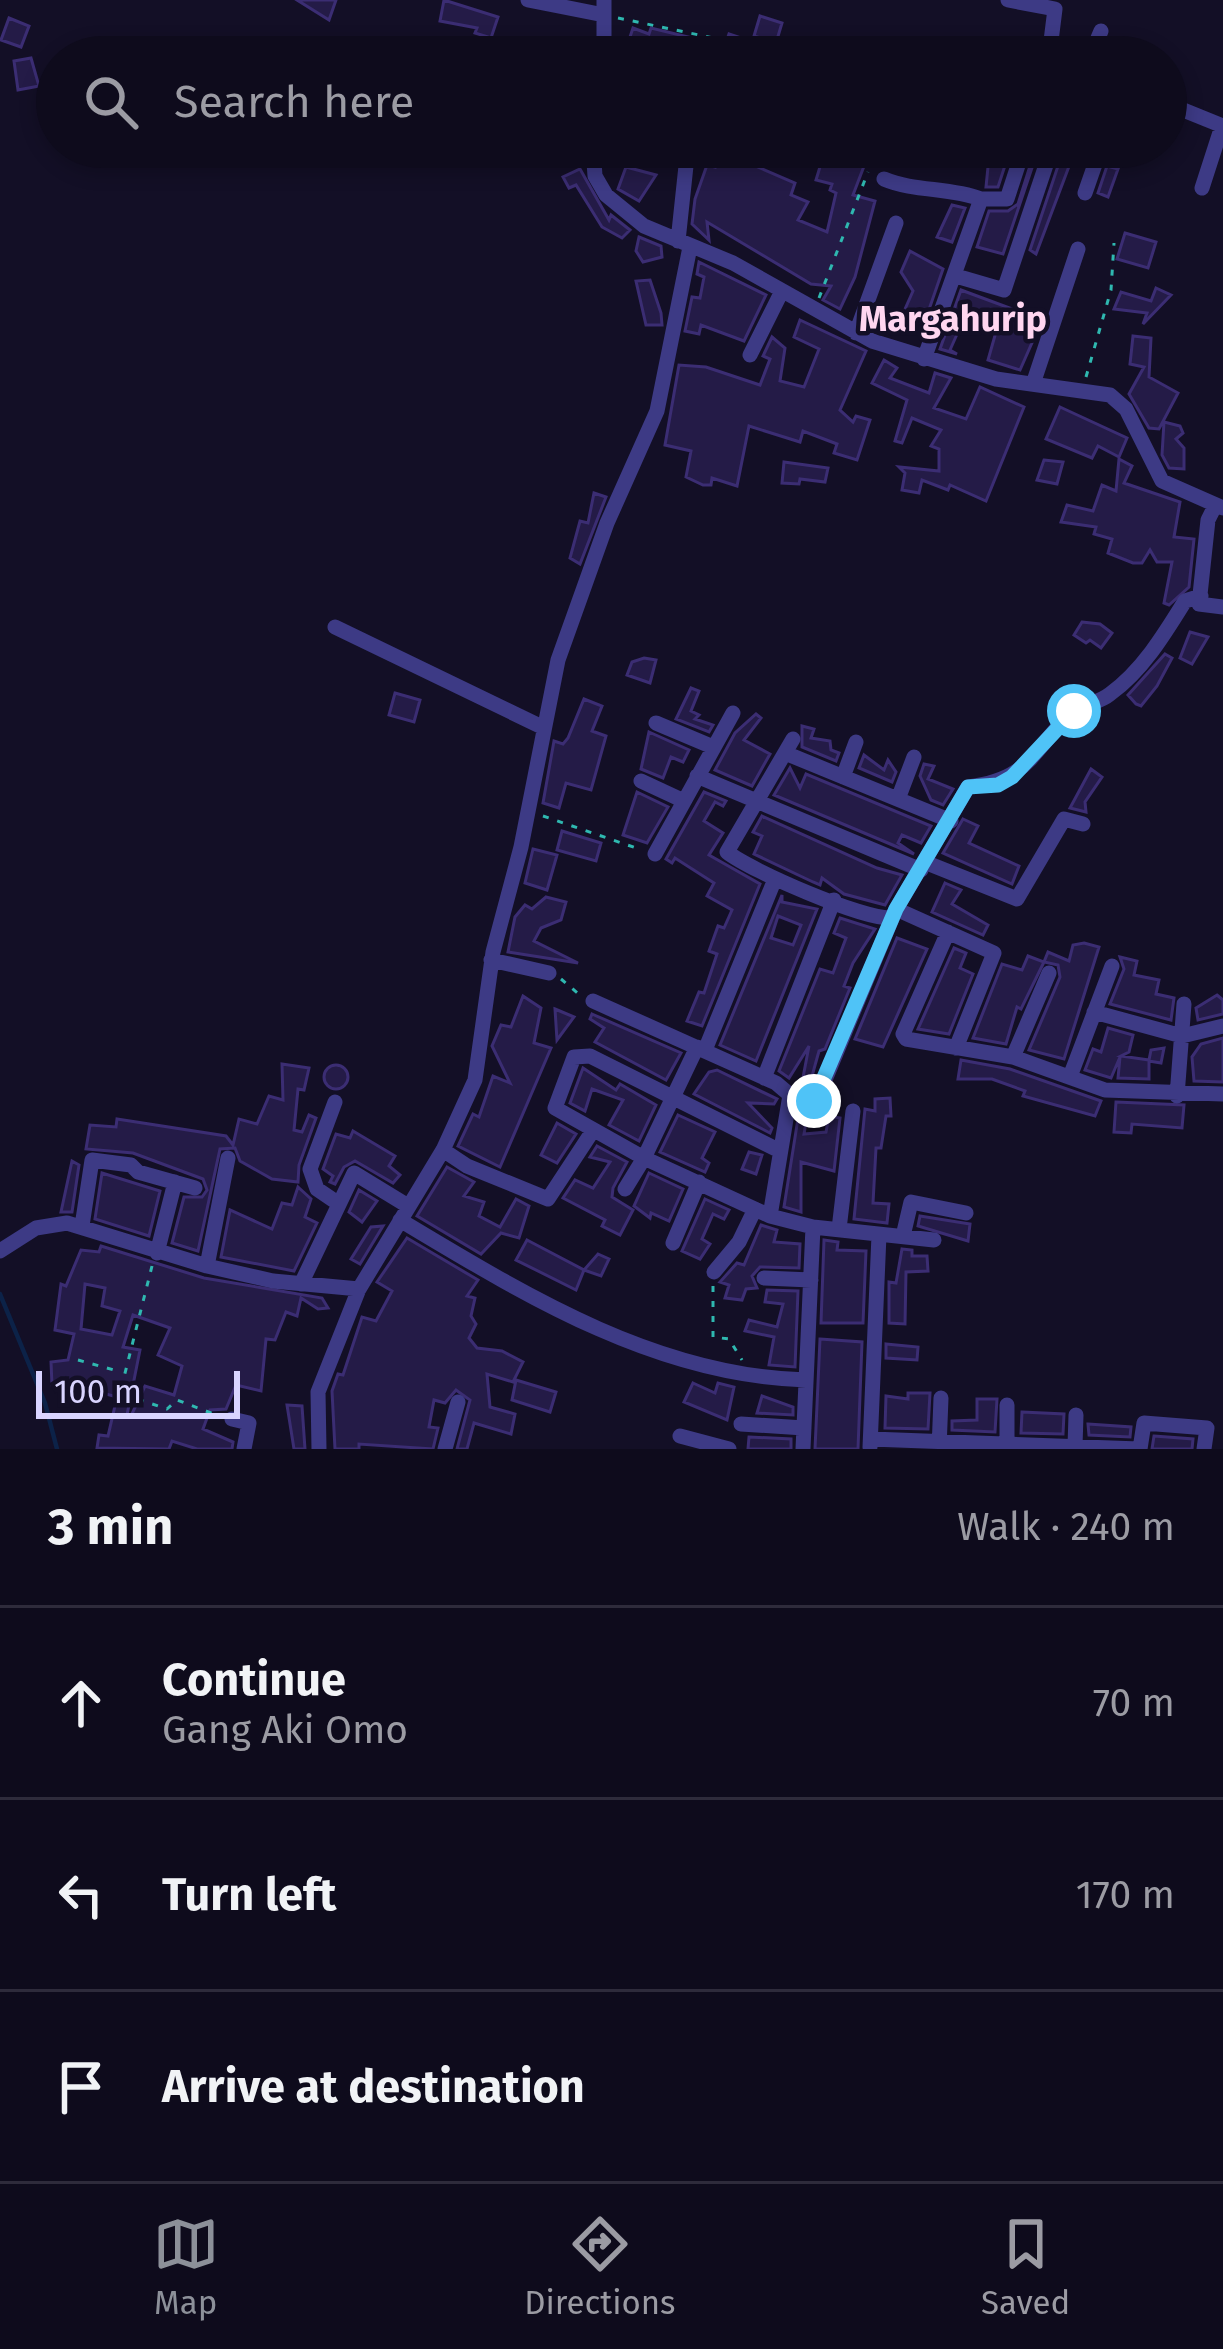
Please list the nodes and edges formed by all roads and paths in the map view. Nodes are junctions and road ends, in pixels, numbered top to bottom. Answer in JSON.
{"nodes":[{"id":1,"x":528,"y":0,"type":"edge"},
{"id":2,"x":1008,"y":0,"type":"edge"},
{"id":3,"x":604,"y":7,"type":"edge"},
{"id":4,"x":1102,"y":31,"type":"dead end"},
{"id":5,"x":709,"y":36,"type":"edge"},
{"id":6,"x":1051,"y":36,"type":"edge"},
{"id":7,"x":1100,"y":36,"type":"edge"},
{"id":8,"x":1187,"y":112,"type":"edge"},
{"id":9,"x":1222,"y":126,"type":"edge"},
{"id":10,"x":594,"y":168,"type":"edge"},
{"id":11,"x":687,"y":168,"type":"edge"},
{"id":12,"x":1017,"y":168,"type":"edge"},
{"id":13,"x":1045,"y":168,"type":"edge"},
{"id":14,"x":1094,"y":168,"type":"edge"},
{"id":15,"x":868,"y":172,"type":"dead end"},
{"id":16,"x":884,"y":179,"type":"dead end"},
{"id":17,"x":1202,"y":188,"type":"dead end"},
{"id":18,"x":1085,"y":194,"type":"dead end"},
{"id":19,"x":982,"y":199,"type":"junction"},
{"id":20,"x":896,"y":224,"type":"dead end"},
{"id":21,"x":1114,"y":243,"type":"dead end"},
{"id":22,"x":684,"y":244,"type":"junction"},
{"id":23,"x":1078,"y":249,"type":"dead end"},
{"id":24,"x":956,"y":276,"type":"junction"},
{"id":25,"x":781,"y":293,"type":"junction"},
{"id":26,"x":814,"y":311,"type":"junction"},
{"id":27,"x":856,"y":333,"type":"junction"},
{"id":28,"x":750,"y":356,"type":"dead end"},
{"id":29,"x":924,"y":359,"type":"junction"},
{"id":30,"x":1033,"y":384,"type":"junction"},
{"id":31,"x":1082,"y":390,"type":"junction"},
{"id":32,"x":1219,"y":507,"type":"edge"},
{"id":33,"x":1200,"y":600,"type":"junction"},
{"id":34,"x":1223,"y":607,"type":"edge"},
{"id":35,"x":335,"y":627,"type":"dead end"},
{"id":36,"x":733,"y":713,"type":"dead end"},
{"id":37,"x":656,"y":723,"type":"dead end"},
{"id":38,"x":542,"y":727,"type":"junction"},
{"id":39,"x":856,"y":742,"type":"dead end"},
{"id":40,"x":713,"y":747,"type":"junction"},
{"id":41,"x":914,"y":757,"type":"dead end"},
{"id":42,"x":697,"y":776,"type":"junction"},
{"id":43,"x":843,"y":776,"type":"junction"},
{"id":44,"x":641,"y":781,"type":"dead end"},
{"id":45,"x":898,"y":800,"type":"junction"},
{"id":46,"x":684,"y":801,"type":"junction"},
{"id":47,"x":754,"y":804,"type":"junction"},
{"id":48,"x":526,"y":811,"type":"junction"},
{"id":49,"x":951,"y":821,"type":"junction"},
{"id":50,"x":1083,"y":824,"type":"dead end"},
{"id":51,"x":655,"y":854,"type":"joint"},
{"id":52,"x":924,"y":866,"type":"junction"},
{"id":53,"x":775,"y":879,"type":"junction"},
{"id":54,"x":834,"y":900,"type":"junction"},
{"id":55,"x":894,"y":914,"type":"junction"},
{"id":56,"x":948,"y":932,"type":"junction"},
{"id":57,"x":491,"y":959,"type":"junction"},
{"id":58,"x":1112,"y":966,"type":"dead end"},
{"id":59,"x":549,"y":973,"type":"joint"},
{"id":60,"x":1049,"y":973,"type":"dead end"},
{"id":61,"x":593,"y":1001,"type":"joint"},
{"id":62,"x":1184,"y":1004,"type":"dead end"},
{"id":63,"x":1094,"y":1012,"type":"junction"},
{"id":64,"x":1223,"y":1026,"type":"edge"},
{"id":65,"x":1182,"y":1036,"type":"junction"},
{"id":66,"x":956,"y":1048,"type":"junction"},
{"id":67,"x":701,"y":1049,"type":"junction"},
{"id":68,"x":1012,"y":1057,"type":"junction"},
{"id":69,"x":1070,"y":1074,"type":"junction"},
{"id":70,"x":764,"y":1078,"type":"junction"},
{"id":71,"x":1223,"y":1094,"type":"edge"},
{"id":72,"x":790,"y":1095,"type":"junction"},
{"id":73,"x":1177,"y":1096,"type":"junction"},
{"id":74,"x":674,"y":1097,"type":"junction"},
{"id":75,"x":335,"y":1102,"type":"dead end"},
{"id":76,"x":853,"y":1112,"type":"dead end"},
{"id":77,"x":592,"y":1132,"type":"junction"},
{"id":78,"x":443,"y":1150,"type":"junction"},
{"id":79,"x":780,"y":1151,"type":"junction"},
{"id":80,"x":644,"y":1157,"type":"junction"},
{"id":81,"x":228,"y":1158,"type":"dead end"},
{"id":82,"x":176,"y":1181,"type":"junction"},
{"id":83,"x":699,"y":1182,"type":"junction"},
{"id":84,"x":195,"y":1188,"type":"dead end"},
{"id":85,"x":625,"y":1190,"type":"dead end"},
{"id":86,"x":339,"y":1204,"type":"junction"},
{"id":87,"x":762,"y":1212,"type":"junction"},
{"id":88,"x":404,"y":1213,"type":"junction"},
{"id":89,"x":966,"y":1213,"type":"dead end"},
{"id":90,"x":82,"y":1226,"type":"junction"},
{"id":91,"x":812,"y":1227,"type":"junction"},
{"id":92,"x":839,"y":1229,"type":"junction"},
{"id":93,"x":879,"y":1234,"type":"junction"},
{"id":94,"x":903,"y":1236,"type":"junction"},
{"id":95,"x":934,"y":1240,"type":"dead end"},
{"id":96,"x":674,"y":1243,"type":"dead end"},
{"id":97,"x":0,"y":1251,"type":"edge"},
{"id":98,"x":157,"y":1252,"type":"junction"},
{"id":99,"x":207,"y":1266,"type":"junction"},
{"id":100,"x":714,"y":1272,"type":"joint"},
{"id":101,"x":764,"y":1278,"type":"dead end"},
{"id":102,"x":811,"y":1280,"type":"junction"},
{"id":103,"x":302,"y":1283,"type":"junction"},
{"id":104,"x":359,"y":1289,"type":"junction"},
{"id":105,"x":78,"y":1360,"type":"dead end"},
{"id":106,"x":122,"y":1372,"type":"junction"},
{"id":107,"x":742,"y":1373,"type":"junction"},
{"id":108,"x":806,"y":1380,"type":"junction"},
{"id":109,"x":941,"y":1398,"type":"dead end"},
{"id":110,"x":458,"y":1402,"type":"dead end"},
{"id":111,"x":1007,"y":1405,"type":"dead end"},
{"id":112,"x":1076,"y":1415,"type":"dead end"},
{"id":113,"x":232,"y":1419,"type":"joint"},
{"id":114,"x":741,"y":1424,"type":"dead end"},
{"id":115,"x":803,"y":1428,"type":"junction"},
{"id":116,"x":680,"y":1436,"type":"dead end"},
{"id":117,"x":870,"y":1444,"type":"edge"},
{"id":118,"x":1007,"y":1445,"type":"junction"},
{"id":119,"x":939,"y":1447,"type":"edge"},
{"id":120,"x":1075,"y":1447,"type":"edge"},
{"id":121,"x":244,"y":1449,"type":"edge"},
{"id":122,"x":319,"y":1449,"type":"edge"},
{"id":123,"x":445,"y":1449,"type":"edge"},
{"id":124,"x":728,"y":1449,"type":"edge"},
{"id":125,"x":802,"y":1449,"type":"edge"},
{"id":126,"x":1140,"y":1449,"type":"edge"},
{"id":127,"x":1204,"y":1449,"type":"edge"}],
"edges":[{"from":1,"to":3,"type":"street"},
{"from":2,"to":6,"type":"street"},
{"from":3,"to":5,"type":"path"},
{"from":4,"to":7,"type":"street"},
{"from":8,"to":9,"type":"street"},
{"from":9,"to":17,"type":"street"},
{"from":10,"to":22,"type":"street"},
{"from":11,"to":22,"type":"street"},
{"from":12,"to":19,"type":"street"},
{"from":13,"to":24,"type":"street"},
{"from":14,"to":18,"type":"street"},
{"from":15,"to":26,"type":"path"},
{"from":16,"to":19,"type":"street"},
{"from":19,"to":24,"type":"street"},
{"from":20,"to":27,"type":"street"},
{"from":21,"to":31,"type":"path"},
{"from":22,"to":25,"type":"street"},
{"from":22,"to":38,"type":"street"},
{"from":23,"to":30,"type":"street"},
{"from":24,"to":29,"type":"street"},
{"from":25,"to":26,"type":"street"},
{"from":25,"to":28,"type":"street"},
{"from":26,"to":27,"type":"street"},
{"from":27,"to":29,"type":"street"},
{"from":29,"to":30,"type":"street"},
{"from":30,"to":31,"type":"street"},
{"from":31,"to":32,"type":"street"},
{"from":32,"to":33,"type":"street"},
{"from":33,"to":34,"type":"street"},
{"from":33,"to":49,"type":"street"},
{"from":35,"to":38,"type":"street"},
{"from":36,"to":40,"type":"street"},
{"from":37,"to":40,"type":"street"},
{"from":38,"to":48,"type":"street"},
{"from":39,"to":43,"type":"street"},
{"from":40,"to":42,"type":"street"},
{"from":41,"to":45,"type":"street"},
{"from":42,"to":46,"type":"street"},
{"from":42,"to":47,"type":"street"},
{"from":43,"to":45,"type":"street"},
{"from":43,"to":47,"type":"street"},
{"from":44,"to":46,"type":"street"},
{"from":45,"to":49,"type":"street"},
{"from":46,"to":51,"type":"street"},
{"from":47,"to":52,"type":"street"},
{"from":47,"to":53,"type":"street"},
{"from":48,"to":51,"type":"path"},
{"from":48,"to":57,"type":"street"},
{"from":49,"to":52,"type":"street"},
{"from":50,"to":52,"type":"street"},
{"from":52,"to":55,"type":"street"},
{"from":53,"to":54,"type":"street"},
{"from":53,"to":67,"type":"street"},
{"from":54,"to":55,"type":"street"},
{"from":54,"to":70,"type":"street"},
{"from":55,"to":56,"type":"street"},
{"from":55,"to":72,"type":"street"},
{"from":56,"to":66,"type":"street"},
{"from":56,"to":66,"type":"street"},
{"from":57,"to":59,"type":"street"},
{"from":57,"to":78,"type":"street"},
{"from":58,"to":63,"type":"street"},
{"from":59,"to":61,"type":"path"},
{"from":60,"to":68,"type":"street"},
{"from":61,"to":67,"type":"street"},
{"from":62,"to":65,"type":"street"},
{"from":63,"to":65,"type":"street"},
{"from":63,"to":69,"type":"street"},
{"from":64,"to":65,"type":"street"},
{"from":65,"to":73,"type":"street"},
{"from":66,"to":68,"type":"street"},
{"from":67,"to":70,"type":"street"},
{"from":67,"to":74,"type":"street"},
{"from":68,"to":69,"type":"street"},
{"from":69,"to":73,"type":"street"},
{"from":70,"to":72,"type":"street"},
{"from":71,"to":73,"type":"street"},
{"from":72,"to":79,"type":"street"},
{"from":74,"to":77,"type":"street"},
{"from":74,"to":79,"type":"street"},
{"from":74,"to":80,"type":"street"},
{"from":75,"to":86,"type":"street"},
{"from":76,"to":92,"type":"street"},
{"from":77,"to":78,"type":"street"},
{"from":77,"to":80,"type":"street"},
{"from":78,"to":88,"type":"street"},
{"from":79,"to":87,"type":"street"},
{"from":80,"to":83,"type":"street"},
{"from":80,"to":85,"type":"street"},
{"from":81,"to":99,"type":"street"},
{"from":82,"to":84,"type":"street"},
{"from":82,"to":90,"type":"street"},
{"from":82,"to":98,"type":"street"},
{"from":83,"to":87,"type":"street"},
{"from":83,"to":96,"type":"street"},
{"from":86,"to":88,"type":"street"},
{"from":86,"to":103,"type":"street"},
{"from":87,"to":91,"type":"street"},
{"from":87,"to":100,"type":"street"},
{"from":88,"to":104,"type":"street"},
{"from":88,"to":107,"type":"street"},
{"from":89,"to":94,"type":"street"},
{"from":90,"to":97,"type":"street"},
{"from":90,"to":98,"type":"street"},
{"from":91,"to":92,"type":"street"},
{"from":91,"to":102,"type":"street"},
{"from":92,"to":93,"type":"street"},
{"from":93,"to":94,"type":"street"},
{"from":93,"to":117,"type":"street"},
{"from":94,"to":95,"type":"street"},
{"from":98,"to":99,"type":"street"},
{"from":98,"to":106,"type":"path"},
{"from":99,"to":103,"type":"street"},
{"from":100,"to":107,"type":"path"},
{"from":101,"to":102,"type":"street"},
{"from":102,"to":108,"type":"street"},
{"from":103,"to":104,"type":"street"},
{"from":104,"to":122,"type":"street"},
{"from":105,"to":106,"type":"path"},
{"from":106,"to":113,"type":"path"},
{"from":107,"to":108,"type":"street"},
{"from":108,"to":115,"type":"street"},
{"from":109,"to":119,"type":"street"},
{"from":110,"to":123,"type":"street"},
{"from":111,"to":118,"type":"street"},
{"from":112,"to":120,"type":"street"},
{"from":113,"to":121,"type":"street"},
{"from":114,"to":115,"type":"street"},
{"from":115,"to":125,"type":"street"},
{"from":116,"to":124,"type":"street"},
{"from":117,"to":119,"type":"street"},
{"from":118,"to":119,"type":"street"},
{"from":118,"to":120,"type":"street"},
{"from":120,"to":126,"type":"street"},
{"from":126,"to":127,"type":"street"}]}
